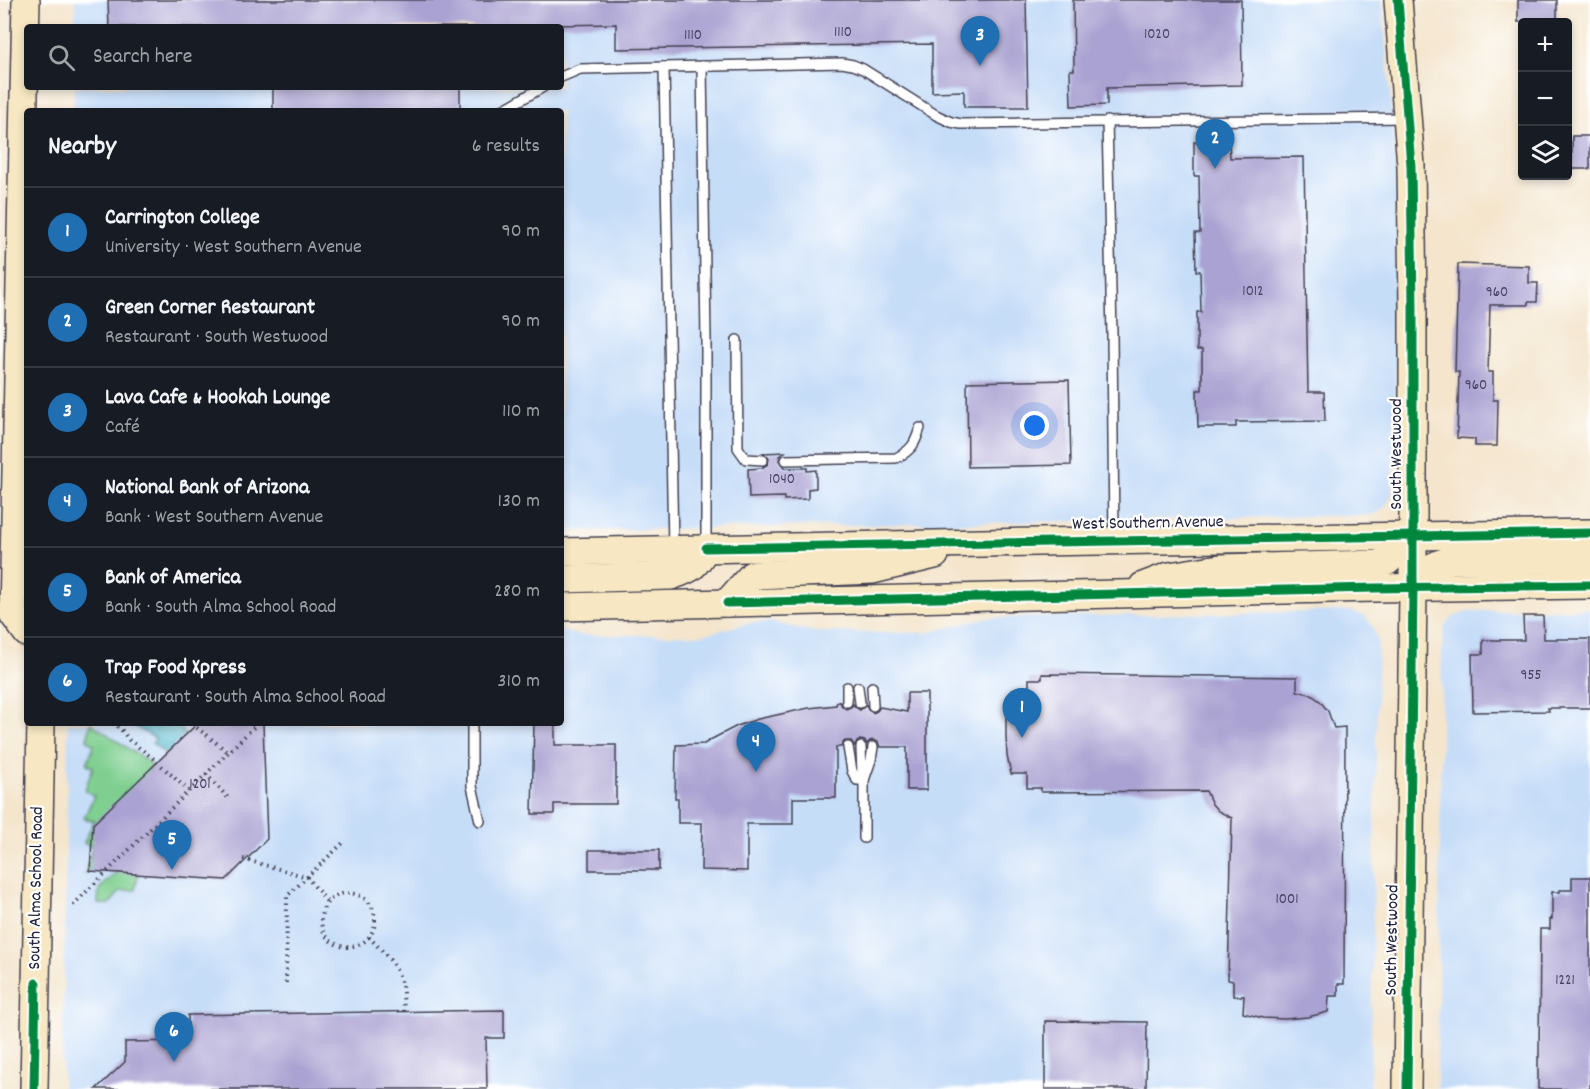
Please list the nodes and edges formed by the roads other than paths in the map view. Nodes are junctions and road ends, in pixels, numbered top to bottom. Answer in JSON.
{"nodes":[{"id":1,"x":26,"y":0,"type":"edge"},
{"id":2,"x":1398,"y":0,"type":"edge"},
{"id":3,"x":25,"y":24,"type":"edge"},
{"id":4,"x":702,"y":66,"type":"junction"},
{"id":5,"x":664,"y":67,"type":"junction"},
{"id":6,"x":564,"y":75,"type":"edge"},
{"id":7,"x":24,"y":90,"type":"edge"},
{"id":8,"x":538,"y":90,"type":"edge"},
{"id":9,"x":506,"y":108,"type":"edge"},
{"id":10,"x":1407,"y":118,"type":"junction"},
{"id":11,"x":1107,"y":122,"type":"junction"},
{"id":12,"x":737,"y":340,"type":"dead end"},
{"id":13,"x":920,"y":428,"type":"dead end"},
{"id":14,"x":763,"y":460,"type":"dead end"},
{"id":15,"x":786,"y":460,"type":"dead end"},
{"id":16,"x":1590,"y":532,"type":"edge"},
{"id":17,"x":1412,"y":536,"type":"junction"},
{"id":18,"x":1114,"y":541,"type":"junction"},
{"id":19,"x":982,"y":543,"type":"junction"},
{"id":20,"x":706,"y":548,"type":"junction"},
{"id":21,"x":673,"y":549,"type":"junction"},
{"id":22,"x":564,"y":552,"type":"edge"},
{"id":23,"x":1590,"y":559,"type":"edge"},
{"id":24,"x":14,"y":561,"type":"edge"},
{"id":25,"x":564,"y":579,"type":"edge"},
{"id":26,"x":1590,"y":585,"type":"edge"},
{"id":27,"x":1413,"y":588,"type":"junction"},
{"id":28,"x":1130,"y":594,"type":"junction"},
{"id":29,"x":727,"y":603,"type":"junction"},
{"id":30,"x":564,"y":607,"type":"edge"},
{"id":31,"x":13,"y":621,"type":"edge"},
{"id":32,"x":847,"y":687,"type":"dead end"},
{"id":33,"x":858,"y":687,"type":"dead end"},
{"id":34,"x":872,"y":687,"type":"dead end"},
{"id":35,"x":847,"y":702,"type":"dead end"},
{"id":36,"x":860,"y":704,"type":"dead end"},
{"id":37,"x":873,"y":706,"type":"dead end"},
{"id":38,"x":41,"y":726,"type":"edge"},
{"id":39,"x":472,"y":726,"type":"edge"},
{"id":40,"x":848,"y":747,"type":"dead end"},
{"id":41,"x":861,"y":747,"type":"dead end"},
{"id":42,"x":873,"y":747,"type":"dead end"},
{"id":43,"x":864,"y":780,"type":"junction"},
{"id":44,"x":480,"y":821,"type":"dead end"},
{"id":45,"x":864,"y":838,"type":"dead end"},
{"id":46,"x":34,"y":1089,"type":"edge"},
{"id":47,"x":1407,"y":1089,"type":"edge"}],
"edges":[{"from":1,"to":3,"type":"main road"},
{"from":2,"to":10,"type":"main road","name":"South Westwood"},
{"from":4,"to":5,"type":"lane"},
{"from":4,"to":11,"type":"lane"},
{"from":4,"to":20,"type":"lane"},
{"from":5,"to":6,"type":"lane"},
{"from":5,"to":21,"type":"lane"},
{"from":7,"to":24,"type":"main road"},
{"from":8,"to":9,"type":"lane"},
{"from":10,"to":11,"type":"lane"},
{"from":10,"to":17,"type":"main road","name":"South Westwood"},
{"from":11,"to":18,"type":"lane"},
{"from":12,"to":14,"type":"lane"},
{"from":13,"to":15,"type":"lane"},
{"from":16,"to":17,"type":"main road","name":"West Southern Avenue"},
{"from":17,"to":18,"type":"main road","name":"West Southern Avenue"},
{"from":17,"to":27,"type":"main road","name":"South Westwood"},
{"from":17,"to":28,"type":"main road"},
{"from":18,"to":19,"type":"main road","name":"West Southern Avenue"},
{"from":19,"to":20,"type":"main road","name":"West Southern Avenue"},
{"from":19,"to":29,"type":"main road"},
{"from":20,"to":21,"type":"main road","name":"West Southern Avenue"},
{"from":20,"to":25,"type":"main road"},
{"from":21,"to":22,"type":"main road","name":"West Southern Avenue"},
{"from":23,"to":27,"type":"main road"},
{"from":24,"to":31,"type":"main road"},
{"from":26,"to":27,"type":"main road"},
{"from":27,"to":28,"type":"main road"},
{"from":27,"to":47,"type":"main road","name":"South Westwood"},
{"from":28,"to":29,"type":"main road"},
{"from":29,"to":30,"type":"main road"},
{"from":32,"to":35,"type":"lane"},
{"from":33,"to":36,"type":"lane"},
{"from":34,"to":37,"type":"lane"},
{"from":38,"to":46,"type":"main road","name":"South Alma School Road"},
{"from":39,"to":44,"type":"lane"},
{"from":40,"to":43,"type":"lane"},
{"from":41,"to":43,"type":"lane"},
{"from":42,"to":43,"type":"lane"},
{"from":43,"to":45,"type":"lane"}]}
